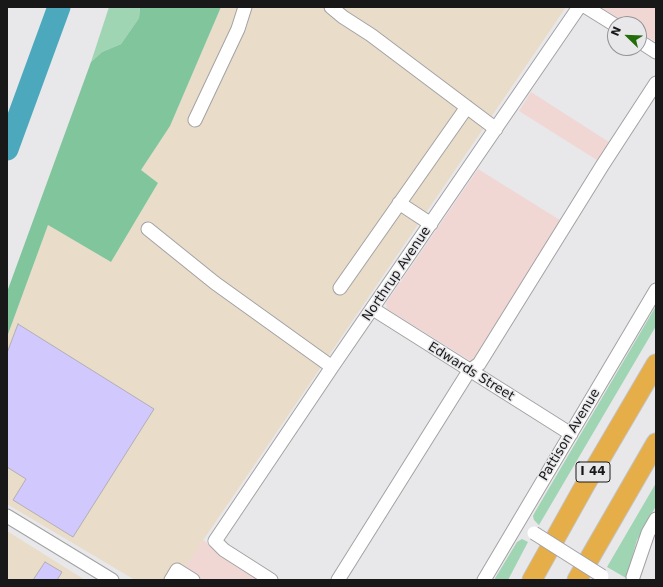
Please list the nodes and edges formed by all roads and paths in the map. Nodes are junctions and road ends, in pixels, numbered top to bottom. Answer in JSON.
{"nodes":[{"id":1,"x":245,"y":7,"type":"edge"},
{"id":2,"x":330,"y":7,"type":"edge"},
{"id":3,"x":579,"y":7,"type":"edge"},
{"id":4,"x":586,"y":7,"type":"edge"},
{"id":5,"x":607,"y":20,"type":"edge"},
{"id":6,"x":647,"y":46,"type":"edge"},
{"id":7,"x":656,"y":52,"type":"edge"},
{"id":8,"x":656,"y":83,"type":"edge"},
{"id":9,"x":467,"y":107,"type":"junction"},
{"id":10,"x":195,"y":120,"type":"dead end"},
{"id":11,"x":496,"y":129,"type":"junction"},
{"id":12,"x":399,"y":203,"type":"junction"},
{"id":13,"x":431,"y":224,"type":"junction"},
{"id":14,"x":148,"y":229,"type":"dead end"},
{"id":15,"x":340,"y":288,"type":"dead end"},
{"id":16,"x":656,"y":290,"type":"edge"},
{"id":17,"x":373,"y":310,"type":"junction"},
{"id":18,"x":656,"y":364,"type":"edge"},
{"id":19,"x":332,"y":367,"type":"junction"},
{"id":20,"x":469,"y":371,"type":"junction"},
{"id":21,"x":571,"y":434,"type":"junction"},
{"id":22,"x":656,"y":443,"type":"edge"},
{"id":23,"x":7,"y":516,"type":"edge"},
{"id":24,"x":656,"y":519,"type":"edge"},
{"id":25,"x":518,"y":523,"type":"junction"},
{"id":26,"x":633,"y":577,"type":"dead end"},
{"id":27,"x":605,"y":578,"type":"edge"},
{"id":28,"x":108,"y":579,"type":"edge"},
{"id":29,"x":171,"y":580,"type":"edge"},
{"id":30,"x":193,"y":580,"type":"edge"},
{"id":31,"x":271,"y":580,"type":"edge"},
{"id":32,"x":338,"y":580,"type":"edge"},
{"id":33,"x":484,"y":580,"type":"edge"},
{"id":34,"x":532,"y":580,"type":"edge"},
{"id":35,"x":577,"y":580,"type":"edge"}],
"edges":[{"from":1,"to":10,"type":"street"},
{"from":2,"to":9,"type":"street"},
{"from":3,"to":11,"type":"street","name":"Northrup Avenue"},
{"from":4,"to":5,"type":"street"},
{"from":6,"to":7,"type":"street"},
{"from":8,"to":20,"type":"street"},
{"from":9,"to":11,"type":"street"},
{"from":9,"to":12,"type":"street"},
{"from":11,"to":13,"type":"street","name":"Northrup Avenue"},
{"from":12,"to":13,"type":"street"},
{"from":12,"to":15,"type":"street"},
{"from":13,"to":17,"type":"street","name":"Northrup Avenue"},
{"from":14,"to":19,"type":"street"},
{"from":16,"to":21,"type":"street","name":"Pattison Avenue"},
{"from":17,"to":19,"type":"street","name":"Northrup Avenue"},
{"from":17,"to":20,"type":"street","name":"Edwards Street"},
{"from":18,"to":34,"type":"highway","number":"I 44"},
{"from":19,"to":31,"type":"street","name":"Northrup Avenue"},
{"from":20,"to":21,"type":"street","name":"Edwards Street"},
{"from":20,"to":32,"type":"street"},
{"from":21,"to":25,"type":"street","name":"Pattison Avenue"},
{"from":22,"to":35,"type":"highway"},
{"from":23,"to":28,"type":"street"},
{"from":24,"to":26,"type":"street"},
{"from":25,"to":27,"type":"street","bridge":true},
{"from":25,"to":33,"type":"street","name":"Pattison Avenue"},
{"from":29,"to":30,"type":"street"}]}
